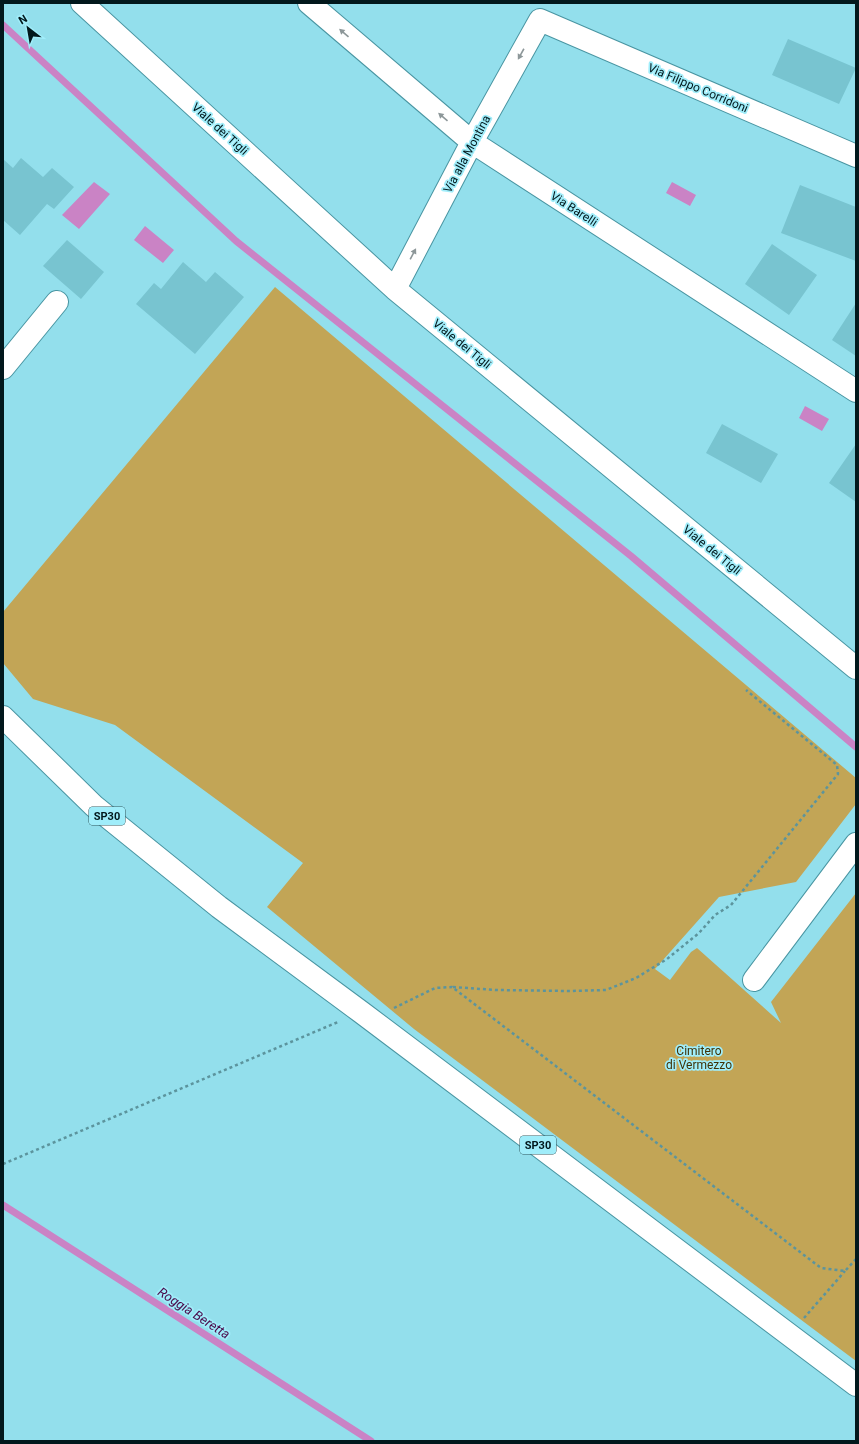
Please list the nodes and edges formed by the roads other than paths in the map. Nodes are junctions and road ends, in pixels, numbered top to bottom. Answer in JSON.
{"nodes":[{"id":1,"x":82,"y":3,"type":"edge"},
{"id":2,"x":309,"y":3,"type":"edge"},
{"id":3,"x":540,"y":20,"type":"joint"},
{"id":4,"x":472,"y":142,"type":"junction"},
{"id":5,"x":856,"y":156,"type":"edge"},
{"id":6,"x":395,"y":289,"type":"junction"},
{"id":7,"x":57,"y":302,"type":"dead end"},
{"id":8,"x":3,"y":368,"type":"edge"},
{"id":9,"x":856,"y":392,"type":"edge"},
{"id":10,"x":856,"y":668,"type":"edge"},
{"id":11,"x":3,"y":717,"type":"edge"},
{"id":12,"x":856,"y":844,"type":"edge"},
{"id":13,"x":754,"y":980,"type":"dead end"},
{"id":14,"x":856,"y":1385,"type":"edge"}],
"edges":[{"from":1,"to":6,"type":"street","name":"Viale dei Tigli"},
{"from":4,"to":2,"type":"street","name":"Via Barelli","one_way":true},
{"from":3,"to":4,"type":"street","name":"Via alla Montina","one_way":true},
{"from":3,"to":5,"type":"street","name":"Via Filippo Corridoni"},
{"from":6,"to":4,"type":"street","name":"Via alla Montina","one_way":true},
{"from":4,"to":9,"type":"street","name":"Via Barelli"},
{"from":6,"to":10,"type":"street","name":"Viale dei Tigli"},
{"from":7,"to":8,"type":"street"},
{"from":11,"to":14,"type":"street","number":"SP30"},
{"from":12,"to":13,"type":"street"}]}
